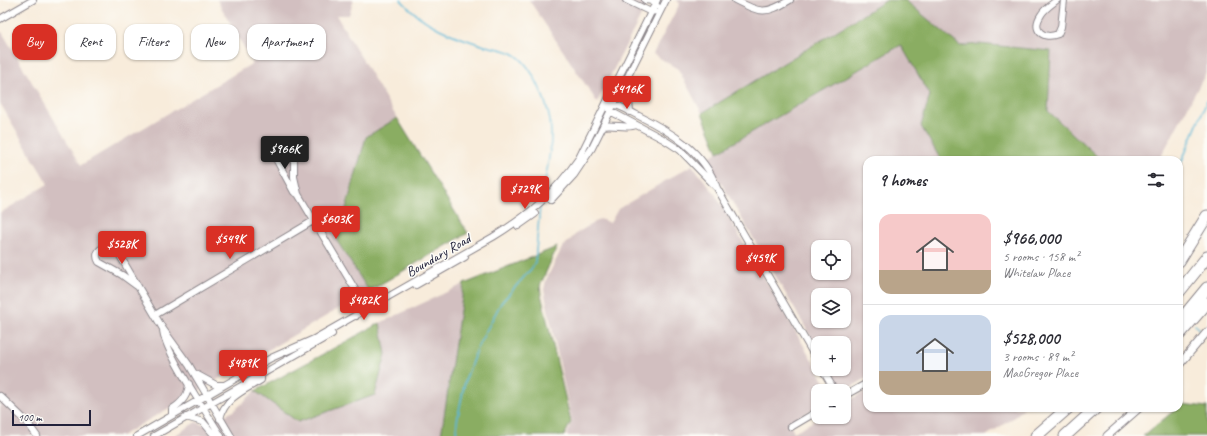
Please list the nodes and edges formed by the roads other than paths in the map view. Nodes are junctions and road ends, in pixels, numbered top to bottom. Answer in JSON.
{"nodes":[{"id":1,"x":33,"y":0,"type":"edge"},
{"id":2,"x":626,"y":0,"type":"edge"},
{"id":3,"x":645,"y":0,"type":"edge"},
{"id":4,"x":666,"y":0,"type":"edge"},
{"id":5,"x":735,"y":0,"type":"edge"},
{"id":6,"x":790,"y":0,"type":"edge"},
{"id":7,"x":1057,"y":0,"type":"edge"},
{"id":8,"x":1064,"y":0,"type":"edge"},
{"id":9,"x":656,"y":2,"type":"edge"},
{"id":10,"x":661,"y":11,"type":"junction"},
{"id":11,"x":651,"y":12,"type":"junction"},
{"id":12,"x":0,"y":19,"type":"edge"},
{"id":13,"x":627,"y":80,"type":"junction"},
{"id":14,"x":606,"y":104,"type":"junction"},
{"id":15,"x":614,"y":104,"type":"junction"},
{"id":16,"x":610,"y":111,"type":"junction"},
{"id":17,"x":630,"y":112,"type":"junction"},
{"id":18,"x":636,"y":125,"type":"junction"},
{"id":19,"x":603,"y":126,"type":"junction"},
{"id":20,"x":561,"y":186,"type":"junction"},
{"id":21,"x":717,"y":188,"type":"junction"},
{"id":22,"x":298,"y":194,"type":"junction"},
{"id":23,"x":1207,"y":216,"type":"edge"},
{"id":24,"x":314,"y":221,"type":"junction"},
{"id":25,"x":493,"y":239,"type":"junction"},
{"id":26,"x":1183,"y":255,"type":"edge"},
{"id":27,"x":1207,"y":257,"type":"edge"},
{"id":28,"x":137,"y":286,"type":"junction"},
{"id":29,"x":1183,"y":287,"type":"edge"},
{"id":30,"x":1207,"y":288,"type":"edge"},
{"id":31,"x":358,"y":296,"type":"junction"},
{"id":32,"x":378,"y":303,"type":"junction"},
{"id":33,"x":1207,"y":303,"type":"edge"},
{"id":34,"x":1195,"y":311,"type":"junction"},
{"id":35,"x":155,"y":316,"type":"junction"},
{"id":36,"x":356,"y":316,"type":"junction"},
{"id":37,"x":1183,"y":326,"type":"edge"},
{"id":38,"x":163,"y":329,"type":"junction"},
{"id":39,"x":1207,"y":332,"type":"edge"},
{"id":40,"x":811,"y":350,"type":"edge"},
{"id":41,"x":1183,"y":360,"type":"edge"},
{"id":42,"x":194,"y":373,"type":"junction"},
{"id":43,"x":261,"y":374,"type":"junction"},
{"id":44,"x":189,"y":384,"type":"junction"},
{"id":45,"x":224,"y":385,"type":"junction"},
{"id":46,"x":863,"y":385,"type":"edge"},
{"id":47,"x":851,"y":392,"type":"edge"},
{"id":48,"x":207,"y":395,"type":"junction"},
{"id":49,"x":0,"y":396,"type":"edge"},
{"id":50,"x":199,"y":400,"type":"junction"},
{"id":51,"x":211,"y":402,"type":"junction"},
{"id":52,"x":204,"y":406,"type":"junction"},
{"id":53,"x":1064,"y":412,"type":"edge"},
{"id":54,"x":1092,"y":412,"type":"edge"},
{"id":55,"x":1134,"y":412,"type":"edge"},
{"id":56,"x":811,"y":415,"type":"edge"},
{"id":57,"x":172,"y":416,"type":"junction"},
{"id":58,"x":186,"y":417,"type":"junction"},
{"id":59,"x":220,"y":419,"type":"junction"},
{"id":60,"x":791,"y":427,"type":"dead end"},
{"id":61,"x":37,"y":436,"type":"edge"},
{"id":62,"x":137,"y":436,"type":"edge"},
{"id":63,"x":154,"y":436,"type":"edge"},
{"id":64,"x":215,"y":436,"type":"edge"},
{"id":65,"x":221,"y":436,"type":"edge"},
{"id":66,"x":231,"y":436,"type":"edge"},
{"id":67,"x":1036,"y":436,"type":"edge"},
{"id":68,"x":1065,"y":436,"type":"edge"},
{"id":69,"x":1107,"y":436,"type":"edge"}],
"edges":[{"from":1,"to":12,"type":"street"},
{"from":2,"to":11,"type":"street"},
{"from":3,"to":9,"type":"street"},
{"from":4,"to":10,"type":"street","name":"Boundary Road"},
{"from":5,"to":6,"type":"street"},
{"from":7,"to":8,"type":"street"},
{"from":9,"to":10,"type":"street"},
{"from":9,"to":11,"type":"street","name":"Boundary Road"},
{"from":10,"to":11,"type":"street"},
{"from":10,"to":13,"type":"street","name":"Boundary Road"},
{"from":11,"to":14,"type":"street","name":"Boundary Road"},
{"from":13,"to":15,"type":"street","name":"Boundary Road"},
{"from":13,"to":17,"type":"street"},
{"from":14,"to":15,"type":"street"},
{"from":14,"to":16,"type":"street"},
{"from":14,"to":20,"type":"street","name":"Boundary Road"},
{"from":15,"to":16,"type":"street","name":"Boundary Road"},
{"from":15,"to":17,"type":"street"},
{"from":16,"to":18,"type":"street"},
{"from":16,"to":19,"type":"street","name":"Boundary Road"},
{"from":17,"to":21,"type":"street"},
{"from":18,"to":19,"type":"street"},
{"from":18,"to":21,"type":"street"},
{"from":19,"to":20,"type":"street","name":"Boundary Road"},
{"from":20,"to":25,"type":"street","name":"Boundary Road"},
{"from":21,"to":40,"type":"street"},
{"from":22,"to":22,"type":"street"},
{"from":22,"to":24,"type":"street"},
{"from":23,"to":26,"type":"highway"},
{"from":24,"to":31,"type":"street"},
{"from":24,"to":35,"type":"street"},
{"from":25,"to":32,"type":"street","name":"Boundary Road"},
{"from":25,"to":43,"type":"street","name":"Boundary Road"},
{"from":27,"to":29,"type":"highway"},
{"from":28,"to":28,"type":"street"},
{"from":28,"to":35,"type":"street"},
{"from":30,"to":34,"type":"highway"},
{"from":31,"to":32,"type":"street"},
{"from":31,"to":36,"type":"street"},
{"from":32,"to":36,"type":"street","name":"Boundary Road"},
{"from":33,"to":34,"type":"highway"},
{"from":34,"to":37,"type":"highway"},
{"from":35,"to":38,"type":"street"},
{"from":36,"to":45,"type":"street","name":"Boundary Road"},
{"from":38,"to":42,"type":"street"},
{"from":38,"to":44,"type":"street"},
{"from":39,"to":41,"type":"street"},
{"from":42,"to":45,"type":"street"},
{"from":42,"to":48,"type":"street"},
{"from":43,"to":51,"type":"street","name":"Boundary Road"},
{"from":43,"to":59,"type":"street"},
{"from":44,"to":50,"type":"street"},
{"from":44,"to":57,"type":"street"},
{"from":45,"to":48,"type":"street","name":"Boundary Road"},
{"from":46,"to":47,"type":"street"},
{"from":48,"to":50,"type":"street","name":"Boundary Road"},
{"from":48,"to":51,"type":"street"},
{"from":49,"to":61,"type":"street"},
{"from":50,"to":52,"type":"street"},
{"from":50,"to":57,"type":"street","name":"Boundary Road"},
{"from":51,"to":52,"type":"street","name":"Boundary Road"},
{"from":51,"to":59,"type":"street"},
{"from":52,"to":58,"type":"street","name":"Boundary Road"},
{"from":52,"to":65,"type":"street"},
{"from":53,"to":67,"type":"highway"},
{"from":54,"to":68,"type":"highway"},
{"from":55,"to":69,"type":"street"},
{"from":56,"to":60,"type":"street"},
{"from":57,"to":62,"type":"street","name":"Boundary Road"},
{"from":58,"to":63,"type":"street","name":"Boundary Road"},
{"from":58,"to":64,"type":"street"},
{"from":59,"to":66,"type":"street"}]}
